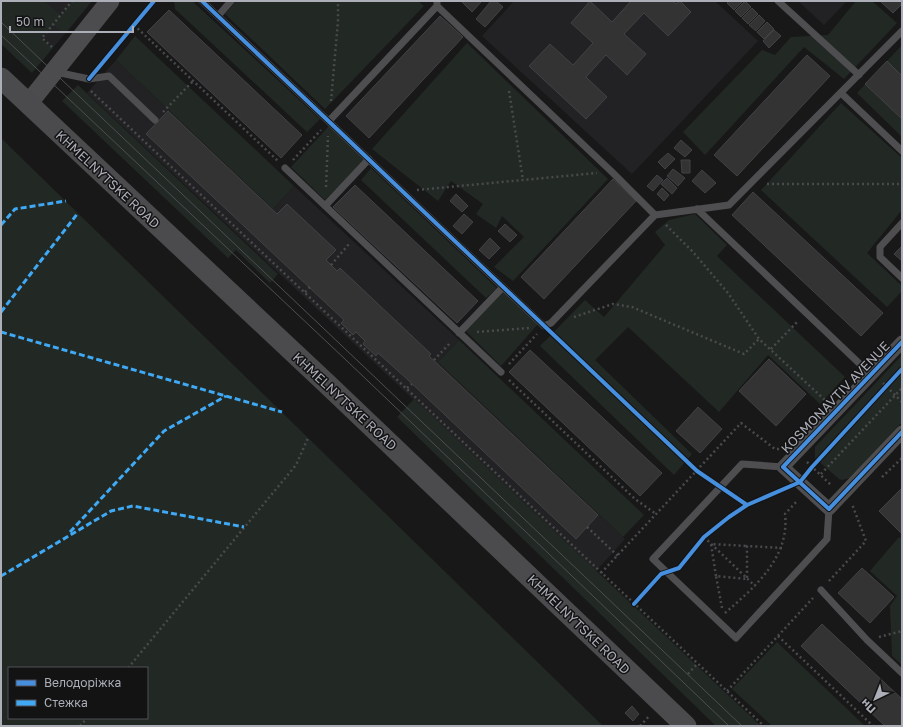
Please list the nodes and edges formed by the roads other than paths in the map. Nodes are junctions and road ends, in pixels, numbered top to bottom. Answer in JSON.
{"nodes":[{"id":1,"x":110,"y":1,"type":"edge"},
{"id":2,"x":202,"y":1,"type":"edge"},
{"id":3,"x":231,"y":1,"type":"edge"},
{"id":4,"x":778,"y":1,"type":"edge"},
{"id":5,"x":437,"y":3,"type":"edge"},
{"id":6,"x":218,"y":16,"type":"junction"},
{"id":7,"x":902,"y":31,"type":"edge"},
{"id":8,"x":54,"y":72,"type":"junction"},
{"id":9,"x":859,"y":75,"type":"junction"},
{"id":10,"x":1,"y":78,"type":"edge"},
{"id":11,"x":841,"y":93,"type":"junction"},
{"id":12,"x":28,"y":104,"type":"junction"},
{"id":13,"x":155,"y":120,"type":"road end"},
{"id":14,"x":329,"y":121,"type":"junction"},
{"id":15,"x":902,"y":150,"type":"edge"},
{"id":16,"x":369,"y":159,"type":"junction"},
{"id":17,"x":285,"y":168,"type":"road end"},
{"id":18,"x":325,"y":206,"type":"junction"},
{"id":19,"x":697,"y":209,"type":"junction"},
{"id":20,"x":655,"y":215,"type":"junction"},
{"id":21,"x":902,"y":223,"type":"edge"},
{"id":22,"x":902,"y":278,"type":"edge"},
{"id":23,"x":503,"y":286,"type":"junction"},
{"id":24,"x":460,"y":333,"type":"junction"},
{"id":25,"x":902,"y":342,"type":"edge"},
{"id":26,"x":501,"y":372,"type":"road end"},
{"id":27,"x":872,"y":373,"type":"junction"},
{"id":28,"x":902,"y":432,"type":"edge"},
{"id":29,"x":783,"y":466,"type":"junction"},
{"id":30,"x":829,"y":509,"type":"junction"},
{"id":31,"x":821,"y":590,"type":"road end"},
{"id":32,"x":902,"y":673,"type":"edge"},
{"id":33,"x":686,"y":726,"type":"edge"}],
"edges":[{"from":1,"to":8,"type":"main road"},
{"from":2,"to":6,"type":"lane"},
{"from":3,"to":6,"type":"lane"},
{"from":4,"to":9,"type":"lane"},
{"from":5,"to":14,"type":"lane"},
{"from":5,"to":20,"type":"lane"},
{"from":6,"to":14,"type":"lane"},
{"from":7,"to":9,"type":"lane"},
{"from":8,"to":12,"type":"main road"},
{"from":8,"to":13,"type":"lane"},
{"from":9,"to":11,"type":"lane"},
{"from":10,"to":12,"type":"main road","name":"KHMELNYTSKE ROAD"},
{"from":11,"to":15,"type":"lane"},
{"from":11,"to":19,"type":"lane"},
{"from":12,"to":33,"type":"main road","name":"KHMELNYTSKE ROAD"},
{"from":14,"to":16,"type":"lane"},
{"from":16,"to":18,"type":"lane"},
{"from":16,"to":23,"type":"lane"},
{"from":17,"to":18,"type":"lane"},
{"from":18,"to":24,"type":"lane"},
{"from":19,"to":20,"type":"lane"},
{"from":19,"to":27,"type":"lane"},
{"from":20,"to":23,"type":"lane"},
{"from":21,"to":22,"type":"lane"},
{"from":23,"to":24,"type":"lane"},
{"from":24,"to":26,"type":"lane"},
{"from":25,"to":27,"type":"street","name":"KOSMONAVTIV AVENUE"},
{"from":27,"to":29,"type":"street","name":"KOSMONAVTIV AVENUE"},
{"from":28,"to":30,"type":"street"},
{"from":29,"to":30,"type":"street","name":"KOSMONAVTIV AVENUE"},
{"from":29,"to":30,"type":"lane"},
{"from":31,"to":32,"type":"lane"}]}
